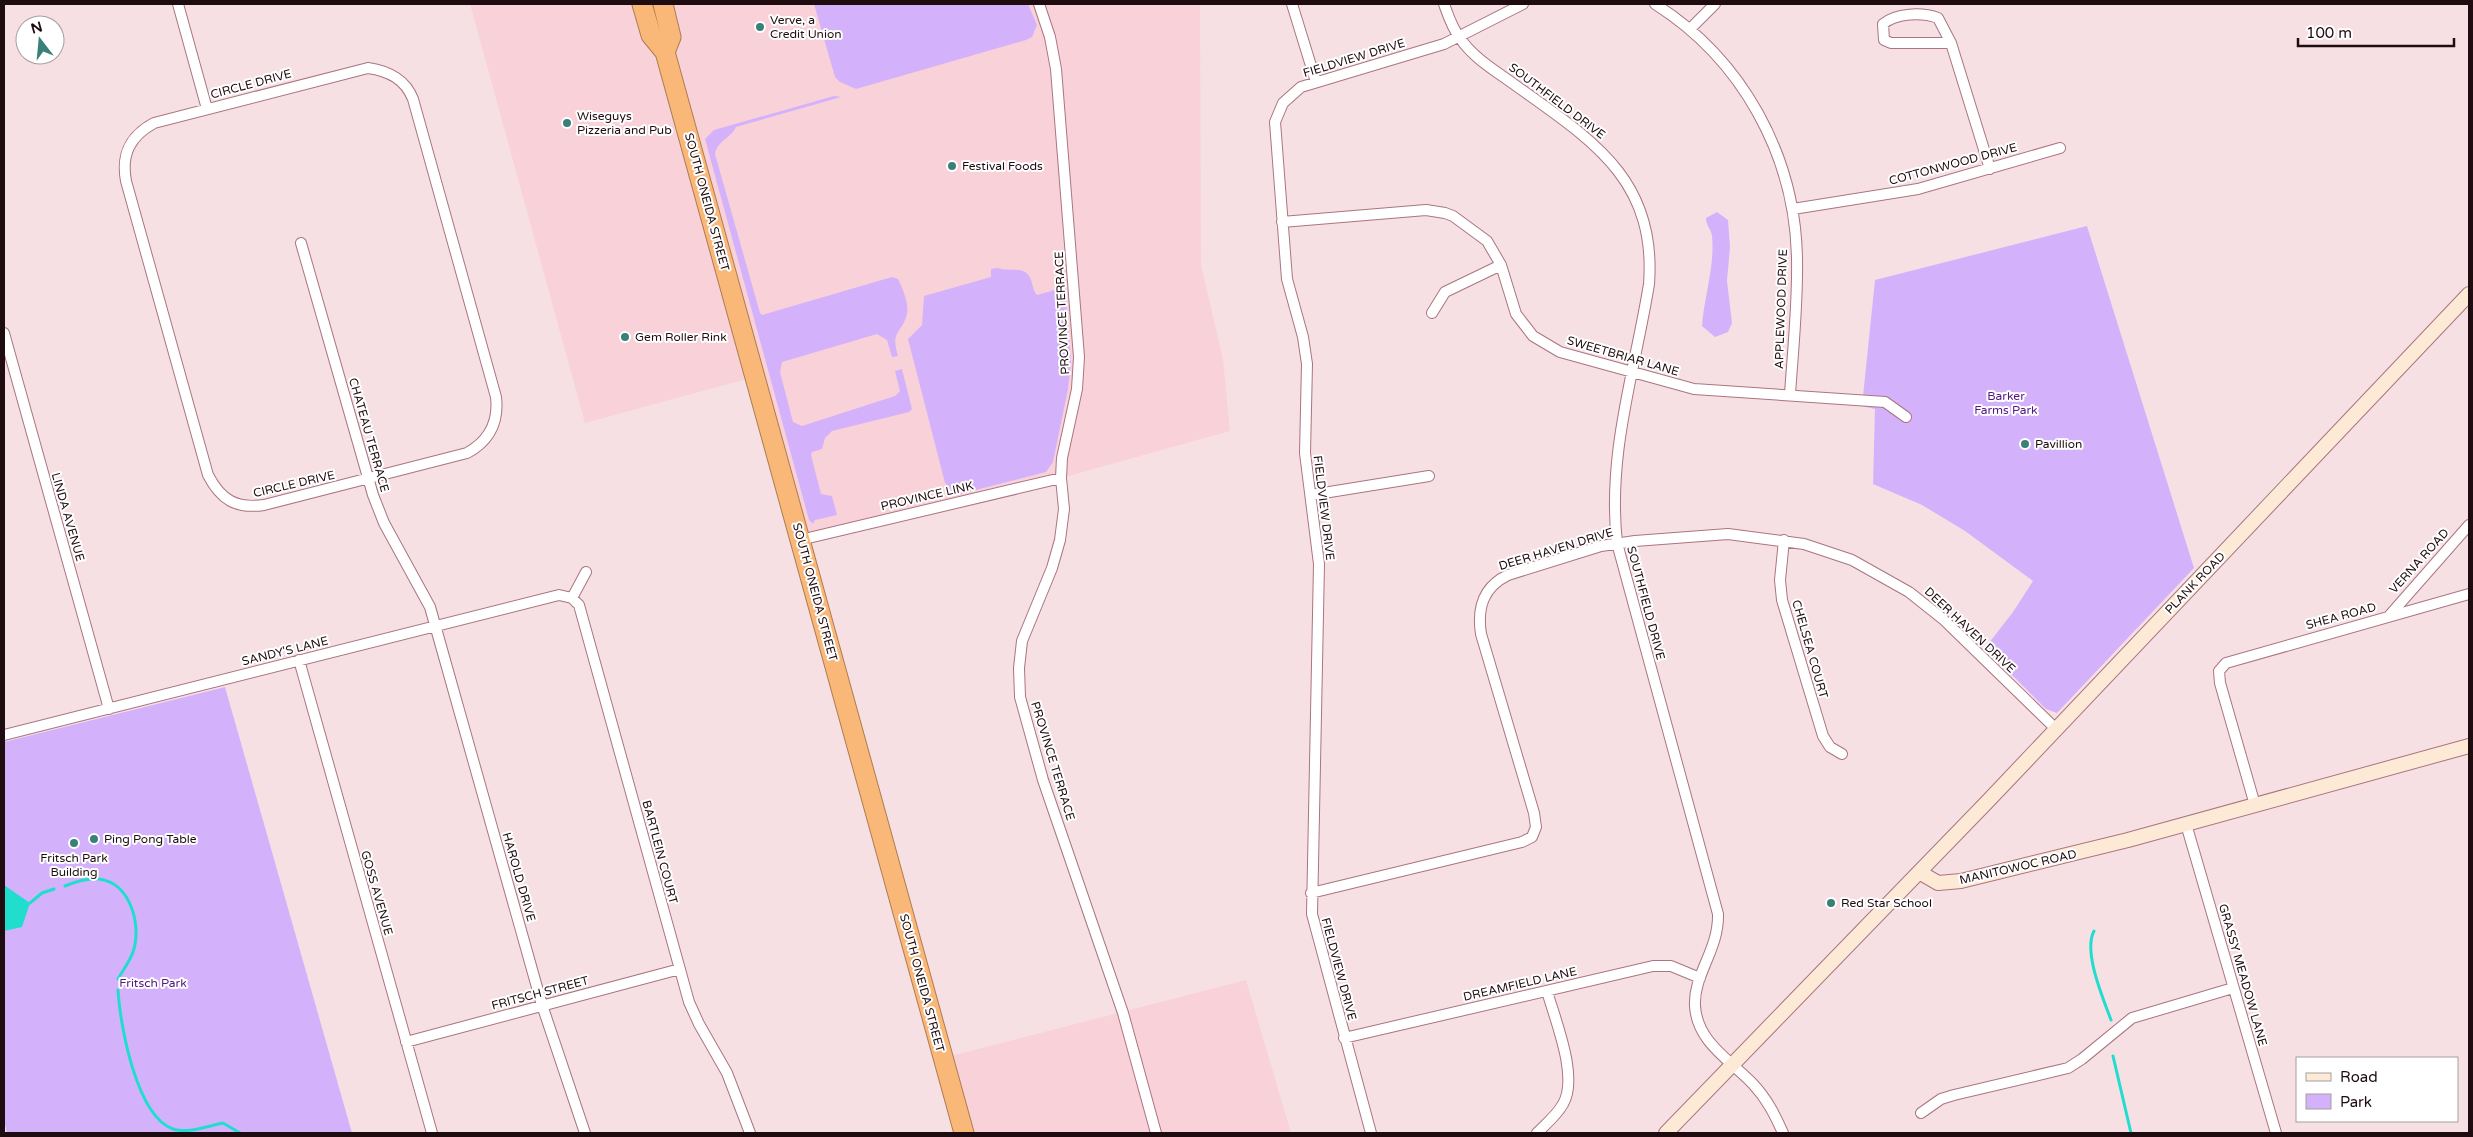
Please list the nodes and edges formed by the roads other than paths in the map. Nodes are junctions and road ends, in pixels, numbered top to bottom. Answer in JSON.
{"nodes":[{"id":1,"x":178,"y":4,"type":"edge"},
{"id":2,"x":642,"y":4,"type":"edge"},
{"id":3,"x":663,"y":4,"type":"edge"},
{"id":4,"x":1039,"y":4,"type":"edge"},
{"id":5,"x":1292,"y":4,"type":"edge"},
{"id":6,"x":1444,"y":4,"type":"edge"},
{"id":7,"x":1523,"y":4,"type":"edge"},
{"id":8,"x":1654,"y":4,"type":"edge"},
{"id":9,"x":1715,"y":4,"type":"edge"},
{"id":10,"x":1690,"y":29,"type":"junction"},
{"id":11,"x":1459,"y":37,"type":"junction"},
{"id":12,"x":1951,"y":43,"type":"junction"},
{"id":13,"x":665,"y":52,"type":"junction"},
{"id":14,"x":1316,"y":82,"type":"junction"},
{"id":15,"x":207,"y":109,"type":"junction"},
{"id":16,"x":2060,"y":148,"type":"dead end"},
{"id":17,"x":1990,"y":169,"type":"junction"},
{"id":18,"x":1793,"y":209,"type":"junction"},
{"id":19,"x":1282,"y":222,"type":"junction"},
{"id":20,"x":301,"y":243,"type":"dead end"},
{"id":21,"x":1501,"y":264,"type":"junction"},
{"id":22,"x":2469,"y":294,"type":"edge"},
{"id":23,"x":1432,"y":313,"type":"dead end"},
{"id":24,"x":4,"y":333,"type":"edge"},
{"id":25,"x":1632,"y":372,"type":"junction"},
{"id":26,"x":1790,"y":394,"type":"junction"},
{"id":27,"x":1906,"y":417,"type":"dead end"},
{"id":28,"x":1429,"y":476,"type":"dead end"},
{"id":29,"x":1061,"y":478,"type":"junction"},
{"id":30,"x":367,"y":480,"type":"junction"},
{"id":31,"x":1311,"y":495,"type":"junction"},
{"id":32,"x":2469,"y":524,"type":"edge"},
{"id":33,"x":800,"y":540,"type":"junction"},
{"id":34,"x":1784,"y":540,"type":"junction"},
{"id":35,"x":1617,"y":543,"type":"junction"},
{"id":36,"x":586,"y":572,"type":"dead end"},
{"id":37,"x":2469,"y":594,"type":"edge"},
{"id":38,"x":572,"y":598,"type":"junction"},
{"id":39,"x":2389,"y":616,"type":"junction"},
{"id":40,"x":436,"y":626,"type":"junction"},
{"id":41,"x":298,"y":660,"type":"junction"},
{"id":42,"x":109,"y":708,"type":"junction"},
{"id":43,"x":2056,"y":729,"type":"junction"},
{"id":44,"x":4,"y":736,"type":"edge"},
{"id":45,"x":2469,"y":746,"type":"edge"},
{"id":46,"x":1842,"y":754,"type":"dead end"},
{"id":47,"x":2255,"y":805,"type":"junction"},
{"id":48,"x":2186,"y":824,"type":"junction"},
{"id":49,"x":1919,"y":872,"type":"junction"},
{"id":50,"x":1311,"y":893,"type":"junction"},
{"id":51,"x":680,"y":969,"type":"junction"},
{"id":52,"x":1700,"y":978,"type":"junction"},
{"id":53,"x":2234,"y":988,"type":"junction"},
{"id":54,"x":1548,"y":991,"type":"junction"},
{"id":55,"x":542,"y":1005,"type":"junction"},
{"id":56,"x":1344,"y":1038,"type":"junction"},
{"id":57,"x":406,"y":1042,"type":"junction"},
{"id":58,"x":1732,"y":1064,"type":"junction"},
{"id":59,"x":1921,"y":1112,"type":"dead end"},
{"id":60,"x":432,"y":1133,"type":"edge"},
{"id":61,"x":585,"y":1133,"type":"edge"},
{"id":62,"x":750,"y":1133,"type":"edge"},
{"id":63,"x":964,"y":1133,"type":"edge"},
{"id":64,"x":1156,"y":1133,"type":"edge"},
{"id":65,"x":1371,"y":1133,"type":"edge"},
{"id":66,"x":1537,"y":1133,"type":"edge"},
{"id":67,"x":1666,"y":1133,"type":"edge"},
{"id":68,"x":1783,"y":1133,"type":"edge"},
{"id":69,"x":2276,"y":1133,"type":"edge"}],
"edges":[{"from":1,"to":15,"type":"street"},
{"from":2,"to":13,"type":"highway","name":"SOUTH ONEIDA STREET"},
{"from":3,"to":13,"type":"highway","name":"SOUTH ONEIDA STREET"},
{"from":4,"to":29,"type":"street","name":"PROVINCE TERRACE"},
{"from":5,"to":14,"type":"street"},
{"from":6,"to":11,"type":"street","name":"SOUTHFIELD DRIVE"},
{"from":7,"to":11,"type":"street"},
{"from":8,"to":10,"type":"street","name":"APPLEWOOD DRIVE"},
{"from":9,"to":10,"type":"street"},
{"from":10,"to":18,"type":"street","name":"APPLEWOOD DRIVE"},
{"from":11,"to":14,"type":"street","name":"FIELDVIEW DRIVE"},
{"from":11,"to":25,"type":"street","name":"SOUTHFIELD DRIVE"},
{"from":12,"to":12,"type":"street"},
{"from":12,"to":17,"type":"street"},
{"from":13,"to":33,"type":"highway","name":"SOUTH ONEIDA STREET"},
{"from":14,"to":19,"type":"street","name":"FIELDVIEW DRIVE"},
{"from":15,"to":30,"type":"street","name":"CIRCLE DRIVE"},
{"from":15,"to":30,"type":"street","name":"CIRCLE DRIVE"},
{"from":16,"to":17,"type":"street","name":"COTTONWOOD DRIVE"},
{"from":17,"to":18,"type":"street","name":"COTTONWOOD DRIVE"},
{"from":18,"to":26,"type":"street","name":"APPLEWOOD DRIVE"},
{"from":19,"to":21,"type":"street","name":"SWEETBRIAR LANE"},
{"from":19,"to":31,"type":"street","name":"FIELDVIEW DRIVE"},
{"from":20,"to":30,"type":"street","name":"CHATEAU TERRACE"},
{"from":21,"to":23,"type":"street"},
{"from":21,"to":25,"type":"street","name":"SWEETBRIAR LANE"},
{"from":22,"to":43,"type":"street","name":"PLANK ROAD"},
{"from":24,"to":42,"type":"street","name":"LINDA AVENUE"},
{"from":25,"to":26,"type":"street","name":"SWEETBRIAR LANE"},
{"from":25,"to":35,"type":"street","name":"SOUTHFIELD DRIVE"},
{"from":26,"to":27,"type":"street","name":"SWEETBRIAR LANE"},
{"from":28,"to":31,"type":"street"},
{"from":29,"to":33,"type":"street","name":"PROVINCE LINK"},
{"from":29,"to":64,"type":"street","name":"PROVINCE TERRACE"},
{"from":30,"to":40,"type":"street","name":"CHATEAU TERRACE"},
{"from":31,"to":50,"type":"street","name":"FIELDVIEW DRIVE"},
{"from":32,"to":39,"type":"street","name":"VERNA ROAD"},
{"from":33,"to":63,"type":"highway","name":"SOUTH ONEIDA STREET"},
{"from":34,"to":35,"type":"street","name":"DEER HAVEN DRIVE"},
{"from":34,"to":43,"type":"street","name":"DEER HAVEN DRIVE"},
{"from":34,"to":46,"type":"street","name":"CHELSEA COURT"},
{"from":35,"to":50,"type":"street","name":"DEER HAVEN DRIVE"},
{"from":35,"to":52,"type":"street","name":"SOUTHFIELD DRIVE"},
{"from":36,"to":38,"type":"street"},
{"from":37,"to":39,"type":"street","name":"SHEA ROAD"},
{"from":38,"to":40,"type":"street","name":"SANDY'S LANE"},
{"from":38,"to":51,"type":"street","name":"BARTLEIN COURT"},
{"from":39,"to":47,"type":"street","name":"SHEA ROAD"},
{"from":40,"to":41,"type":"street","name":"SANDY'S LANE"},
{"from":40,"to":55,"type":"street","name":"HAROLD DRIVE"},
{"from":41,"to":42,"type":"street","name":"SANDY'S LANE"},
{"from":41,"to":57,"type":"street","name":"GOSS AVENUE"},
{"from":42,"to":44,"type":"street","name":"SANDY'S LANE"},
{"from":43,"to":49,"type":"street","name":"PLANK ROAD"},
{"from":45,"to":47,"type":"street","name":"MANITOWOC ROAD"},
{"from":47,"to":48,"type":"street","name":"MANITOWOC ROAD"},
{"from":48,"to":49,"type":"street","name":"MANITOWOC ROAD"},
{"from":48,"to":53,"type":"street","name":"GRASSY MEADOW LANE"},
{"from":49,"to":58,"type":"street"},
{"from":50,"to":56,"type":"street","name":"FIELDVIEW DRIVE"},
{"from":51,"to":55,"type":"street","name":"FRITSCH STREET"},
{"from":51,"to":62,"type":"street","name":"BARTLEIN COURT"},
{"from":52,"to":54,"type":"street","name":"DREAMFIELD LANE"},
{"from":52,"to":58,"type":"street","name":"SOUTHFIELD DRIVE"},
{"from":53,"to":59,"type":"street"},
{"from":53,"to":69,"type":"street","name":"GRASSY MEADOW LANE"},
{"from":54,"to":56,"type":"street","name":"DREAMFIELD LANE"},
{"from":54,"to":66,"type":"street"},
{"from":55,"to":57,"type":"street","name":"FRITSCH STREET"},
{"from":55,"to":61,"type":"street","name":"HAROLD DRIVE"},
{"from":56,"to":65,"type":"street","name":"FIELDVIEW DRIVE"},
{"from":57,"to":60,"type":"street","name":"GOSS AVENUE"},
{"from":58,"to":67,"type":"street"},
{"from":58,"to":68,"type":"street","name":"SOUTHFIELD DRIVE"}]}
